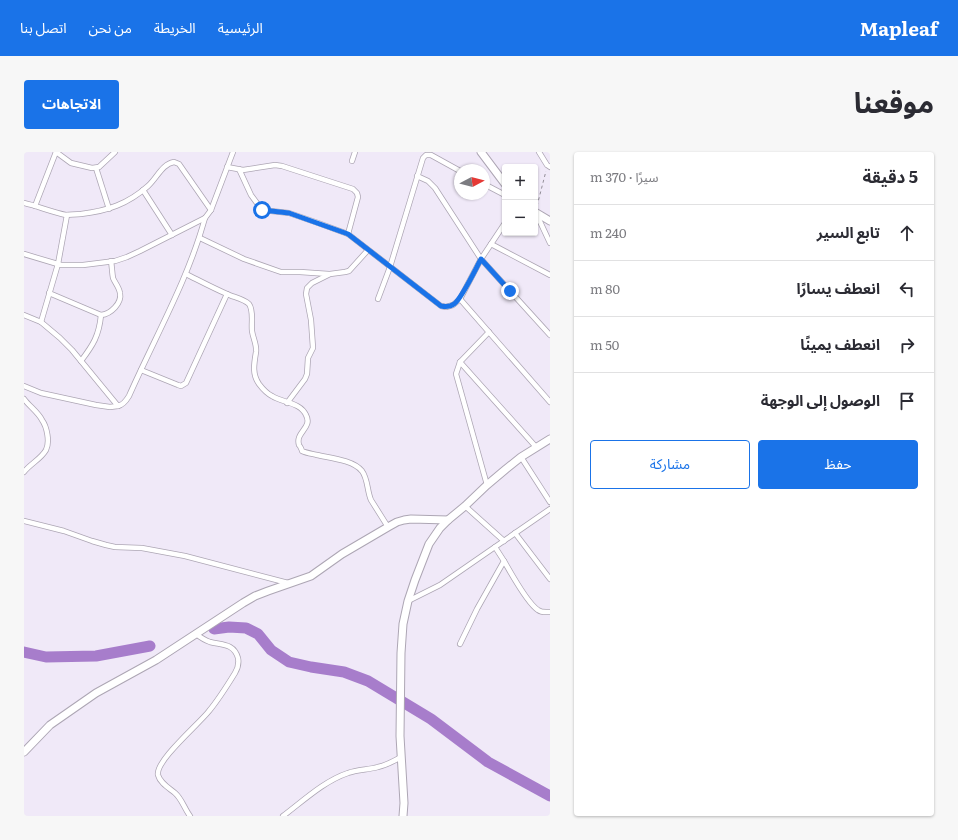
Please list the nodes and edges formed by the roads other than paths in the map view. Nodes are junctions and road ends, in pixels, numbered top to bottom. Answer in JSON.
{"nodes":[{"id":1,"x":56,"y":152,"type":"edge"},
{"id":2,"x":115,"y":152,"type":"edge"},
{"id":3,"x":233,"y":152,"type":"edge"},
{"id":4,"x":355,"y":152,"type":"edge"},
{"id":5,"x":481,"y":152,"type":"edge"},
{"id":6,"x":539,"y":152,"type":"edge"},
{"id":7,"x":352,"y":161,"type":"dead end"},
{"id":8,"x":549,"y":166,"type":"edge"},
{"id":9,"x":227,"y":167,"type":"junction"},
{"id":10,"x":96,"y":168,"type":"junction"},
{"id":11,"x":454,"y":168,"type":"edge"},
{"id":12,"x":239,"y":170,"type":"junction"},
{"id":13,"x":417,"y":176,"type":"junction"},
{"id":14,"x":502,"y":180,"type":"edge"},
{"id":15,"x":490,"y":187,"type":"edge"},
{"id":16,"x":143,"y":190,"type":"junction"},
{"id":17,"x":502,"y":193,"type":"edge"},
{"id":18,"x":24,"y":203,"type":"edge"},
{"id":19,"x":35,"y":206,"type":"junction"},
{"id":20,"x":109,"y":209,"type":"junction"},
{"id":21,"x":211,"y":210,"type":"junction"},
{"id":22,"x":538,"y":214,"type":"edge"},
{"id":23,"x":66,"y":215,"type":"junction"},
{"id":24,"x":205,"y":218,"type":"junction"},
{"id":25,"x":538,"y":219,"type":"edge"},
{"id":26,"x":550,"y":220,"type":"edge"},
{"id":27,"x":502,"y":228,"type":"edge"},
{"id":28,"x":348,"y":234,"type":"junction"},
{"id":29,"x":172,"y":235,"type":"junction"},
{"id":30,"x":200,"y":238,"type":"junction"},
{"id":31,"x":550,"y":243,"type":"edge"},
{"id":32,"x":491,"y":244,"type":"junction"},
{"id":33,"x":368,"y":250,"type":"junction"},
{"id":34,"x":24,"y":254,"type":"edge"},
{"id":35,"x":481,"y":259,"type":"junction"},
{"id":36,"x":111,"y":261,"type":"junction"},
{"id":37,"x":58,"y":264,"type":"junction"},
{"id":38,"x":390,"y":267,"type":"junction"},
{"id":39,"x":186,"y":274,"type":"junction"},
{"id":40,"x":330,"y":274,"type":"junction"},
{"id":41,"x":550,"y":275,"type":"edge"},
{"id":42,"x":49,"y":293,"type":"junction"},
{"id":43,"x":227,"y":294,"type":"junction"},
{"id":44,"x":378,"y":299,"type":"dead end"},
{"id":45,"x":460,"y":299,"type":"junction"},
{"id":46,"x":24,"y":315,"type":"edge"},
{"id":47,"x":101,"y":315,"type":"junction"},
{"id":48,"x":41,"y":322,"type":"junction"},
{"id":49,"x":550,"y":326,"type":"edge"},
{"id":50,"x":489,"y":332,"type":"junction"},
{"id":51,"x":549,"y":333,"type":"edge"},
{"id":52,"x":81,"y":361,"type":"junction"},
{"id":53,"x":460,"y":362,"type":"junction"},
{"id":54,"x":141,"y":370,"type":"junction"},
{"id":55,"x":24,"y":386,"type":"edge"},
{"id":56,"x":24,"y":399,"type":"edge"},
{"id":57,"x":550,"y":402,"type":"edge"},
{"id":58,"x":287,"y":403,"type":"junction"},
{"id":59,"x":118,"y":406,"type":"junction"},
{"id":60,"x":550,"y":439,"type":"edge"},
{"id":61,"x":536,"y":447,"type":"junction"},
{"id":62,"x":521,"y":457,"type":"junction"},
{"id":63,"x":24,"y":472,"type":"edge"},
{"id":64,"x":487,"y":485,"type":"junction"},
{"id":65,"x":550,"y":502,"type":"edge"},
{"id":66,"x":465,"y":506,"type":"junction"},
{"id":67,"x":550,"y":509,"type":"edge"},
{"id":68,"x":448,"y":520,"type":"junction"},
{"id":69,"x":24,"y":521,"type":"edge"},
{"id":70,"x":388,"y":527,"type":"junction"},
{"id":71,"x":515,"y":533,"type":"junction"},
{"id":72,"x":504,"y":541,"type":"junction"},
{"id":73,"x":495,"y":547,"type":"junction"},
{"id":74,"x":504,"y":561,"type":"junction"},
{"id":75,"x":550,"y":578,"type":"edge"},
{"id":76,"x":289,"y":584,"type":"junction"},
{"id":77,"x":408,"y":601,"type":"junction"},
{"id":78,"x":550,"y":612,"type":"edge"},
{"id":79,"x":196,"y":634,"type":"junction"},
{"id":80,"x":460,"y":644,"type":"dead end"},
{"id":81,"x":24,"y":752,"type":"edge"},
{"id":82,"x":401,"y":757,"type":"junction"},
{"id":83,"x":190,"y":816,"type":"edge"},
{"id":84,"x":283,"y":816,"type":"edge"},
{"id":85,"x":403,"y":816,"type":"edge"}],
"edges":[{"from":1,"to":10,"type":"street"},
{"from":1,"to":19,"type":"street"},
{"from":2,"to":10,"type":"street"},
{"from":3,"to":9,"type":"street"},
{"from":4,"to":7,"type":"street"},
{"from":5,"to":14,"type":"street"},
{"from":6,"to":8,"type":"street"},
{"from":9,"to":12,"type":"street"},
{"from":9,"to":21,"type":"street"},
{"from":10,"to":20,"type":"street"},
{"from":11,"to":13,"type":"street"},
{"from":12,"to":28,"type":"street"},
{"from":12,"to":28,"type":"street"},
{"from":13,"to":35,"type":"street"},
{"from":13,"to":38,"type":"street"},
{"from":15,"to":17,"type":"street"},
{"from":16,"to":20,"type":"street"},
{"from":16,"to":21,"type":"street"},
{"from":16,"to":29,"type":"street"},
{"from":18,"to":19,"type":"street"},
{"from":19,"to":23,"type":"street"},
{"from":20,"to":23,"type":"street"},
{"from":21,"to":24,"type":"street"},
{"from":22,"to":26,"type":"street"},
{"from":23,"to":37,"type":"street"},
{"from":24,"to":29,"type":"street"},
{"from":24,"to":30,"type":"street"},
{"from":25,"to":31,"type":"street"},
{"from":27,"to":32,"type":"street"},
{"from":28,"to":33,"type":"street"},
{"from":29,"to":36,"type":"street"},
{"from":30,"to":39,"type":"street"},
{"from":30,"to":40,"type":"street"},
{"from":32,"to":35,"type":"street"},
{"from":32,"to":41,"type":"street"},
{"from":33,"to":38,"type":"street"},
{"from":33,"to":40,"type":"street"},
{"from":34,"to":37,"type":"street"},
{"from":35,"to":45,"type":"street"},
{"from":35,"to":51,"type":"street"},
{"from":36,"to":37,"type":"street"},
{"from":36,"to":47,"type":"street"},
{"from":37,"to":42,"type":"street"},
{"from":38,"to":44,"type":"street"},
{"from":38,"to":45,"type":"street"},
{"from":39,"to":43,"type":"street"},
{"from":39,"to":54,"type":"street"},
{"from":40,"to":58,"type":"street"},
{"from":42,"to":47,"type":"street"},
{"from":42,"to":48,"type":"street"},
{"from":43,"to":54,"type":"street"},
{"from":43,"to":58,"type":"street"},
{"from":45,"to":50,"type":"street"},
{"from":46,"to":48,"type":"street"},
{"from":47,"to":52,"type":"street"},
{"from":48,"to":52,"type":"street"},
{"from":49,"to":51,"type":"street"},
{"from":50,"to":53,"type":"street"},
{"from":50,"to":57,"type":"street"},
{"from":52,"to":59,"type":"street"},
{"from":53,"to":61,"type":"street"},
{"from":53,"to":64,"type":"street"},
{"from":54,"to":59,"type":"street"},
{"from":55,"to":59,"type":"street"},
{"from":56,"to":63,"type":"street"},
{"from":58,"to":70,"type":"street"},
{"from":60,"to":61,"type":"street"},
{"from":61,"to":62,"type":"street"},
{"from":62,"to":64,"type":"street"},
{"from":62,"to":65,"type":"street"},
{"from":64,"to":66,"type":"street"},
{"from":66,"to":68,"type":"street"},
{"from":66,"to":72,"type":"street"},
{"from":67,"to":71,"type":"street"},
{"from":68,"to":70,"type":"street"},
{"from":68,"to":77,"type":"street"},
{"from":69,"to":76,"type":"street"},
{"from":70,"to":76,"type":"street"},
{"from":71,"to":72,"type":"street"},
{"from":71,"to":75,"type":"street"},
{"from":72,"to":73,"type":"street"},
{"from":73,"to":74,"type":"street"},
{"from":73,"to":77,"type":"street"},
{"from":74,"to":78,"type":"street"},
{"from":74,"to":80,"type":"street"},
{"from":76,"to":79,"type":"street"},
{"from":77,"to":82,"type":"street"},
{"from":79,"to":81,"type":"street"},
{"from":79,"to":83,"type":"street"},
{"from":82,"to":84,"type":"street"},
{"from":82,"to":85,"type":"street"}]}
